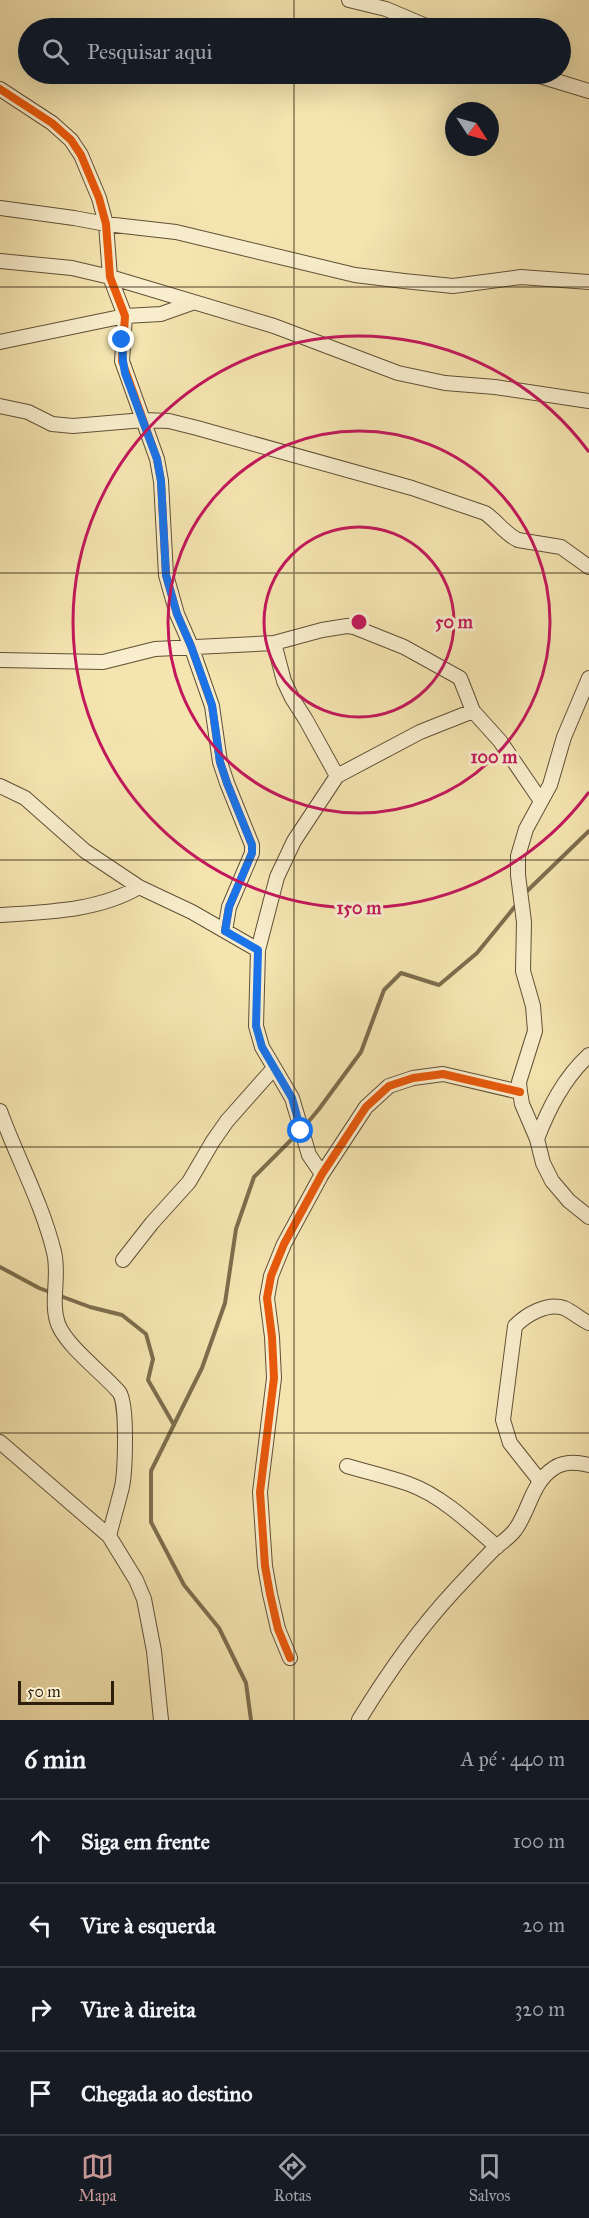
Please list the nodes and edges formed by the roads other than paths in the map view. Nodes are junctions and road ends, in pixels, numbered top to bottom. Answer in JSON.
{"nodes":[{"id":1,"x":350,"y":0,"type":"edge"},
{"id":2,"x":407,"y":18,"type":"edge"},
{"id":3,"x":566,"y":84,"type":"edge"},
{"id":4,"x":0,"y":88,"type":"edge"},
{"id":5,"x":589,"y":91,"type":"edge"},
{"id":6,"x":0,"y":208,"type":"edge"},
{"id":7,"x":106,"y":224,"type":"junction"},
{"id":8,"x":0,"y":261,"type":"edge"},
{"id":9,"x":110,"y":277,"type":"junction"},
{"id":10,"x":589,"y":282,"type":"edge"},
{"id":11,"x":192,"y":303,"type":"junction"},
{"id":12,"x":125,"y":316,"type":"junction"},
{"id":13,"x":0,"y":342,"type":"edge"},
{"id":14,"x":589,"y":401,"type":"edge"},
{"id":15,"x":0,"y":406,"type":"edge"},
{"id":16,"x":144,"y":420,"type":"junction"},
{"id":17,"x":589,"y":567,"type":"edge"},
{"id":18,"x":274,"y":643,"type":"junction"},
{"id":19,"x":191,"y":646,"type":"junction"},
{"id":20,"x":0,"y":660,"type":"edge"},
{"id":21,"x":589,"y":678,"type":"edge"},
{"id":22,"x":473,"y":711,"type":"junction"},
{"id":23,"x":337,"y":776,"type":"junction"},
{"id":24,"x":0,"y":786,"type":"edge"},
{"id":25,"x":541,"y":801,"type":"junction"},
{"id":26,"x":139,"y":887,"type":"junction"},
{"id":27,"x":0,"y":915,"type":"edge"},
{"id":28,"x":225,"y":931,"type":"junction"},
{"id":29,"x":258,"y":950,"type":"junction"},
{"id":30,"x":589,"y":1054,"type":"edge"},
{"id":31,"x":274,"y":1068,"type":"junction"},
{"id":32,"x":520,"y":1092,"type":"junction"},
{"id":33,"x":0,"y":1111,"type":"edge"},
{"id":34,"x":537,"y":1139,"type":"junction"},
{"id":35,"x":322,"y":1174,"type":"junction"},
{"id":36,"x":589,"y":1217,"type":"edge"},
{"id":37,"x":123,"y":1260,"type":"dead end"},
{"id":38,"x":589,"y":1323,"type":"edge"},
{"id":39,"x":0,"y":1442,"type":"edge"},
{"id":40,"x":589,"y":1465,"type":"edge"},
{"id":41,"x":347,"y":1466,"type":"dead end"},
{"id":42,"x":540,"y":1481,"type":"junction"},
{"id":43,"x":109,"y":1536,"type":"junction"},
{"id":44,"x":496,"y":1546,"type":"junction"},
{"id":45,"x":290,"y":1658,"type":"dead end"},
{"id":46,"x":161,"y":1720,"type":"edge"},
{"id":47,"x":359,"y":1720,"type":"edge"}],
"edges":[{"from":1,"to":2,"type":"street"},
{"from":3,"to":5,"type":"street"},
{"from":4,"to":7,"type":"street"},
{"from":6,"to":7,"type":"street"},
{"from":7,"to":9,"type":"street"},
{"from":7,"to":10,"type":"street"},
{"from":8,"to":9,"type":"street"},
{"from":9,"to":11,"type":"street"},
{"from":9,"to":12,"type":"street"},
{"from":11,"to":12,"type":"street"},
{"from":11,"to":14,"type":"street"},
{"from":12,"to":13,"type":"street"},
{"from":12,"to":16,"type":"street"},
{"from":15,"to":16,"type":"street"},
{"from":16,"to":17,"type":"street"},
{"from":16,"to":19,"type":"street"},
{"from":18,"to":19,"type":"street"},
{"from":18,"to":22,"type":"street"},
{"from":18,"to":23,"type":"street"},
{"from":19,"to":20,"type":"street"},
{"from":19,"to":28,"type":"street"},
{"from":21,"to":25,"type":"street"},
{"from":22,"to":23,"type":"street"},
{"from":22,"to":25,"type":"street"},
{"from":23,"to":29,"type":"street"},
{"from":24,"to":26,"type":"street"},
{"from":25,"to":32,"type":"street"},
{"from":26,"to":27,"type":"street"},
{"from":26,"to":28,"type":"street"},
{"from":28,"to":29,"type":"street"},
{"from":29,"to":31,"type":"street"},
{"from":30,"to":34,"type":"street"},
{"from":31,"to":35,"type":"street"},
{"from":31,"to":37,"type":"street"},
{"from":32,"to":34,"type":"street"},
{"from":32,"to":35,"type":"street"},
{"from":33,"to":43,"type":"street"},
{"from":34,"to":36,"type":"street"},
{"from":35,"to":45,"type":"street"},
{"from":38,"to":42,"type":"street"},
{"from":39,"to":43,"type":"street"},
{"from":40,"to":42,"type":"street"},
{"from":41,"to":44,"type":"street"},
{"from":42,"to":44,"type":"street"},
{"from":43,"to":46,"type":"street"},
{"from":44,"to":47,"type":"street"}]}
